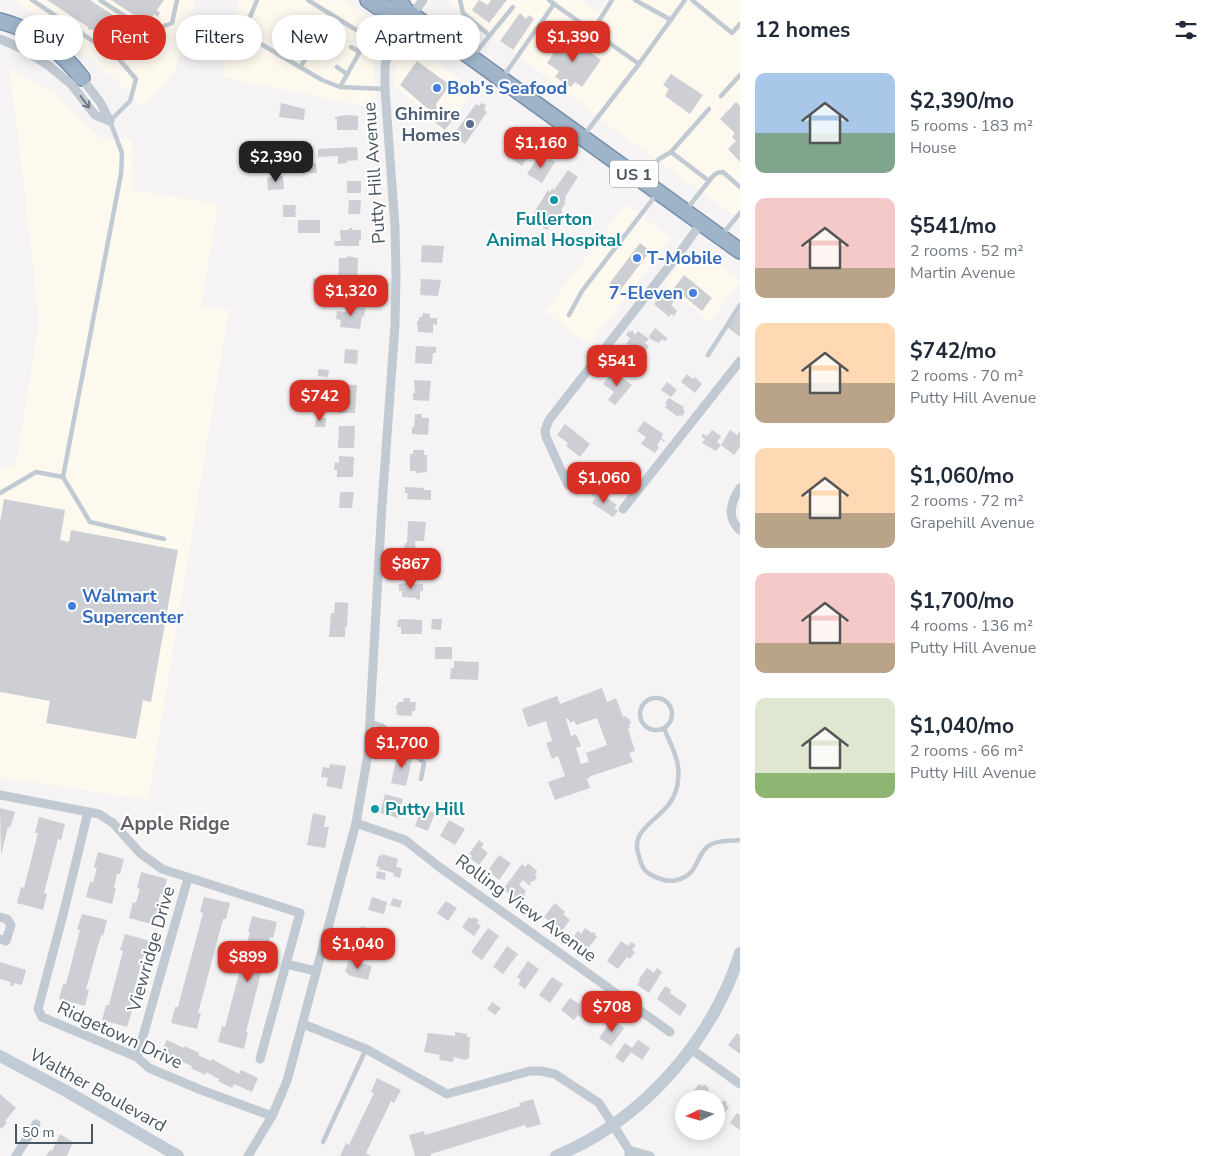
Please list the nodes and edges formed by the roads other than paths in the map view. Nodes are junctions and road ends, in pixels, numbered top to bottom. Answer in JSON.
{"nodes":[{"id":1,"x":32,"y":0,"type":"edge"},
{"id":2,"x":100,"y":0,"type":"edge"},
{"id":3,"x":177,"y":0,"type":"edge"},
{"id":4,"x":257,"y":0,"type":"edge"},
{"id":5,"x":308,"y":0,"type":"edge"},
{"id":6,"x":368,"y":0,"type":"edge"},
{"id":7,"x":423,"y":0,"type":"edge"},
{"id":8,"x":460,"y":0,"type":"edge"},
{"id":9,"x":549,"y":0,"type":"edge"},
{"id":10,"x":612,"y":0,"type":"edge"},
{"id":11,"x":635,"y":0,"type":"edge"},
{"id":12,"x":685,"y":0,"type":"edge"},
{"id":13,"x":692,"y":0,"type":"edge"},
{"id":14,"x":554,"y":4,"type":"junction"},
{"id":15,"x":513,"y":7,"type":"dead end"},
{"id":16,"x":405,"y":8,"type":"edge"},
{"id":17,"x":332,"y":15,"type":"edge"},
{"id":18,"x":671,"y":20,"type":"junction"},
{"id":19,"x":0,"y":21,"type":"edge"},
{"id":20,"x":740,"y":24,"type":"edge"},
{"id":21,"x":0,"y":28,"type":"edge"},
{"id":22,"x":592,"y":32,"type":"junction"},
{"id":23,"x":489,"y":35,"type":"junction"},
{"id":24,"x":0,"y":39,"type":"edge"},
{"id":25,"x":351,"y":47,"type":"dead end"},
{"id":26,"x":480,"y":47,"type":"edge"},
{"id":27,"x":356,"y":50,"type":"edge"},
{"id":28,"x":356,"y":59,"type":"edge"},
{"id":29,"x":305,"y":60,"type":"edge"},
{"id":30,"x":476,"y":60,"type":"edge"},
{"id":31,"x":639,"y":64,"type":"junction"},
{"id":32,"x":300,"y":67,"type":"junction"},
{"id":33,"x":337,"y":67,"type":"dead end"},
{"id":34,"x":347,"y":74,"type":"junction"},
{"id":35,"x":740,"y":75,"type":"edge"},
{"id":36,"x":82,"y":78,"type":"junction"},
{"id":37,"x":502,"y":78,"type":"junction"},
{"id":38,"x":340,"y":87,"type":"junction"},
{"id":39,"x":385,"y":89,"type":"junction"},
{"id":40,"x":721,"y":96,"type":"dead end"},
{"id":41,"x":709,"y":109,"type":"dead end"},
{"id":42,"x":110,"y":121,"type":"junction"},
{"id":43,"x":583,"y":137,"type":"junction"},
{"id":44,"x":671,"y":152,"type":"junction"},
{"id":45,"x":642,"y":180,"type":"junction"},
{"id":46,"x":709,"y":181,"type":"junction"},
{"id":47,"x":740,"y":186,"type":"edge"},
{"id":48,"x":659,"y":192,"type":"junction"},
{"id":49,"x":685,"y":211,"type":"junction"},
{"id":50,"x":740,"y":213,"type":"edge"},
{"id":51,"x":701,"y":223,"type":"junction"},
{"id":52,"x":721,"y":237,"type":"junction"},
{"id":53,"x":740,"y":251,"type":"edge"},
{"id":54,"x":740,"y":305,"type":"edge"},
{"id":55,"x":569,"y":315,"type":"dead end"},
{"id":56,"x":708,"y":355,"type":"dead end"},
{"id":57,"x":740,"y":361,"type":"edge"},
{"id":58,"x":63,"y":477,"type":"junction"},
{"id":59,"x":568,"y":485,"type":"dead end"},
{"id":60,"x":740,"y":488,"type":"edge"},
{"id":61,"x":0,"y":493,"type":"edge"},
{"id":62,"x":623,"y":509,"type":"dead end"},
{"id":63,"x":740,"y":530,"type":"edge"},
{"id":64,"x":164,"y":539,"type":"dead end"},
{"id":65,"x":370,"y":722,"type":"junction"},
{"id":66,"x":664,"y":728,"type":"junction"},
{"id":67,"x":421,"y":779,"type":"dead end"},
{"id":68,"x":0,"y":795,"type":"edge"},
{"id":69,"x":88,"y":812,"type":"junction"},
{"id":70,"x":356,"y":823,"type":"junction"},
{"id":71,"x":740,"y":840,"type":"edge"},
{"id":72,"x":188,"y":878,"type":"junction"},
{"id":73,"x":0,"y":917,"type":"edge"},
{"id":74,"x":0,"y":939,"type":"edge"},
{"id":75,"x":740,"y":953,"type":"edge"},
{"id":76,"x":286,"y":964,"type":"junction"},
{"id":77,"x":316,"y":971,"type":"junction"},
{"id":78,"x":303,"y":1024,"type":"junction"},
{"id":79,"x":670,"y":1032,"type":"dead end"},
{"id":80,"x":366,"y":1049,"type":"junction"},
{"id":81,"x":691,"y":1049,"type":"junction"},
{"id":82,"x":0,"y":1056,"type":"edge"},
{"id":83,"x":137,"y":1057,"type":"junction"},
{"id":84,"x":260,"y":1059,"type":"dead end"},
{"id":85,"x":740,"y":1084,"type":"edge"},
{"id":86,"x":272,"y":1116,"type":"junction"},
{"id":87,"x":36,"y":1124,"type":"dead end"},
{"id":88,"x":612,"y":1124,"type":"junction"},
{"id":89,"x":323,"y":1142,"type":"dead end"},
{"id":90,"x":629,"y":1153,"type":"edge"},
{"id":91,"x":16,"y":1156,"type":"edge"},
{"id":92,"x":178,"y":1156,"type":"edge"},
{"id":93,"x":248,"y":1156,"type":"edge"},
{"id":94,"x":556,"y":1156,"type":"edge"},
{"id":95,"x":650,"y":1156,"type":"edge"}],
"edges":[{"from":1,"to":42,"type":"lane"},
{"from":2,"to":3,"type":"lane"},
{"from":4,"to":32,"type":"lane"},
{"from":5,"to":17,"type":"lane"},
{"from":6,"to":16,"type":"highway"},
{"from":7,"to":16,"type":"street","name":"Putty Hill Avenue"},
{"from":8,"to":23,"type":"lane"},
{"from":9,"to":14,"type":"lane"},
{"from":10,"to":22,"type":"lane"},
{"from":11,"to":18,"type":"lane"},
{"from":12,"to":18,"type":"lane"},
{"from":13,"to":20,"type":"lane"},
{"from":14,"to":22,"type":"lane"},
{"from":14,"to":37,"type":"lane"},
{"from":15,"to":23,"type":"lane"},
{"from":16,"to":39,"type":"street","name":"Putty Hill Avenue"},
{"from":18,"to":31,"type":"lane"},
{"from":19,"to":36,"type":"highway"},
{"from":21,"to":36,"type":"street"},
{"from":22,"to":31,"type":"lane"},
{"from":23,"to":26,"type":"lane"},
{"from":24,"to":42,"type":"street","one_way":true},
{"from":25,"to":27,"type":"lane"},
{"from":28,"to":34,"type":"lane"},
{"from":29,"to":32,"type":"lane"},
{"from":30,"to":37,"type":"highway","number":"US 1"},
{"from":31,"to":43,"type":"lane"},
{"from":32,"to":38,"type":"lane"},
{"from":33,"to":34,"type":"lane"},
{"from":34,"to":38,"type":"lane"},
{"from":35,"to":40,"type":"lane"},
{"from":36,"to":42,"type":"street"},
{"from":37,"to":43,"type":"highway","number":"US 1"},
{"from":38,"to":39,"type":"lane"},
{"from":39,"to":65,"type":"street","name":"Putty Hill Avenue"},
{"from":41,"to":44,"type":"lane"},
{"from":42,"to":58,"type":"lane"},
{"from":43,"to":45,"type":"highway","number":"US 1"},
{"from":44,"to":45,"type":"lane"},
{"from":44,"to":46,"type":"lane"},
{"from":45,"to":48,"type":"highway","number":"US 1"},
{"from":46,"to":47,"type":"lane"},
{"from":46,"to":49,"type":"lane"},
{"from":48,"to":49,"type":"highway","number":"US 1"},
{"from":48,"to":55,"type":"lane"},
{"from":49,"to":51,"type":"highway","number":"US 1"},
{"from":50,"to":52,"type":"lane"},
{"from":51,"to":52,"type":"highway","number":"US 1"},
{"from":51,"to":59,"type":"street"},
{"from":52,"to":53,"type":"highway","number":"US 1"},
{"from":54,"to":56,"type":"lane"},
{"from":57,"to":62,"type":"street"},
{"from":58,"to":61,"type":"lane"},
{"from":58,"to":64,"type":"lane"},
{"from":60,"to":63,"type":"street"},
{"from":65,"to":67,"type":"lane"},
{"from":65,"to":70,"type":"street","name":"Putty Hill Avenue"},
{"from":66,"to":66,"type":"lane"},
{"from":66,"to":71,"type":"lane"},
{"from":68,"to":69,"type":"street"},
{"from":69,"to":72,"type":"street"},
{"from":69,"to":83,"type":"street","name":"Ridgetown Drive"},
{"from":70,"to":77,"type":"street","name":"Putty Hill Avenue"},
{"from":70,"to":79,"type":"street","name":"Rolling View Avenue"},
{"from":72,"to":76,"type":"street"},
{"from":72,"to":83,"type":"street","name":"Viewridge Drive"},
{"from":73,"to":74,"type":"street"},
{"from":75,"to":81,"type":"main road"},
{"from":76,"to":77,"type":"street"},
{"from":76,"to":84,"type":"street"},
{"from":77,"to":78,"type":"street","name":"Putty Hill Avenue"},
{"from":78,"to":80,"type":"street"},
{"from":78,"to":86,"type":"street","name":"Putty Hill Avenue"},
{"from":80,"to":88,"type":"street"},
{"from":80,"to":89,"type":"lane"},
{"from":81,"to":85,"type":"street"},
{"from":81,"to":88,"type":"main road"},
{"from":82,"to":92,"type":"main road","name":"Walther Boulevard"},
{"from":83,"to":86,"type":"street","name":"Ridgetown Drive"},
{"from":86,"to":93,"type":"street","name":"Putty Hill Avenue"},
{"from":87,"to":91,"type":"street"},
{"from":88,"to":90,"type":"street"},
{"from":88,"to":94,"type":"main road"},
{"from":90,"to":95,"type":"street"}]}
